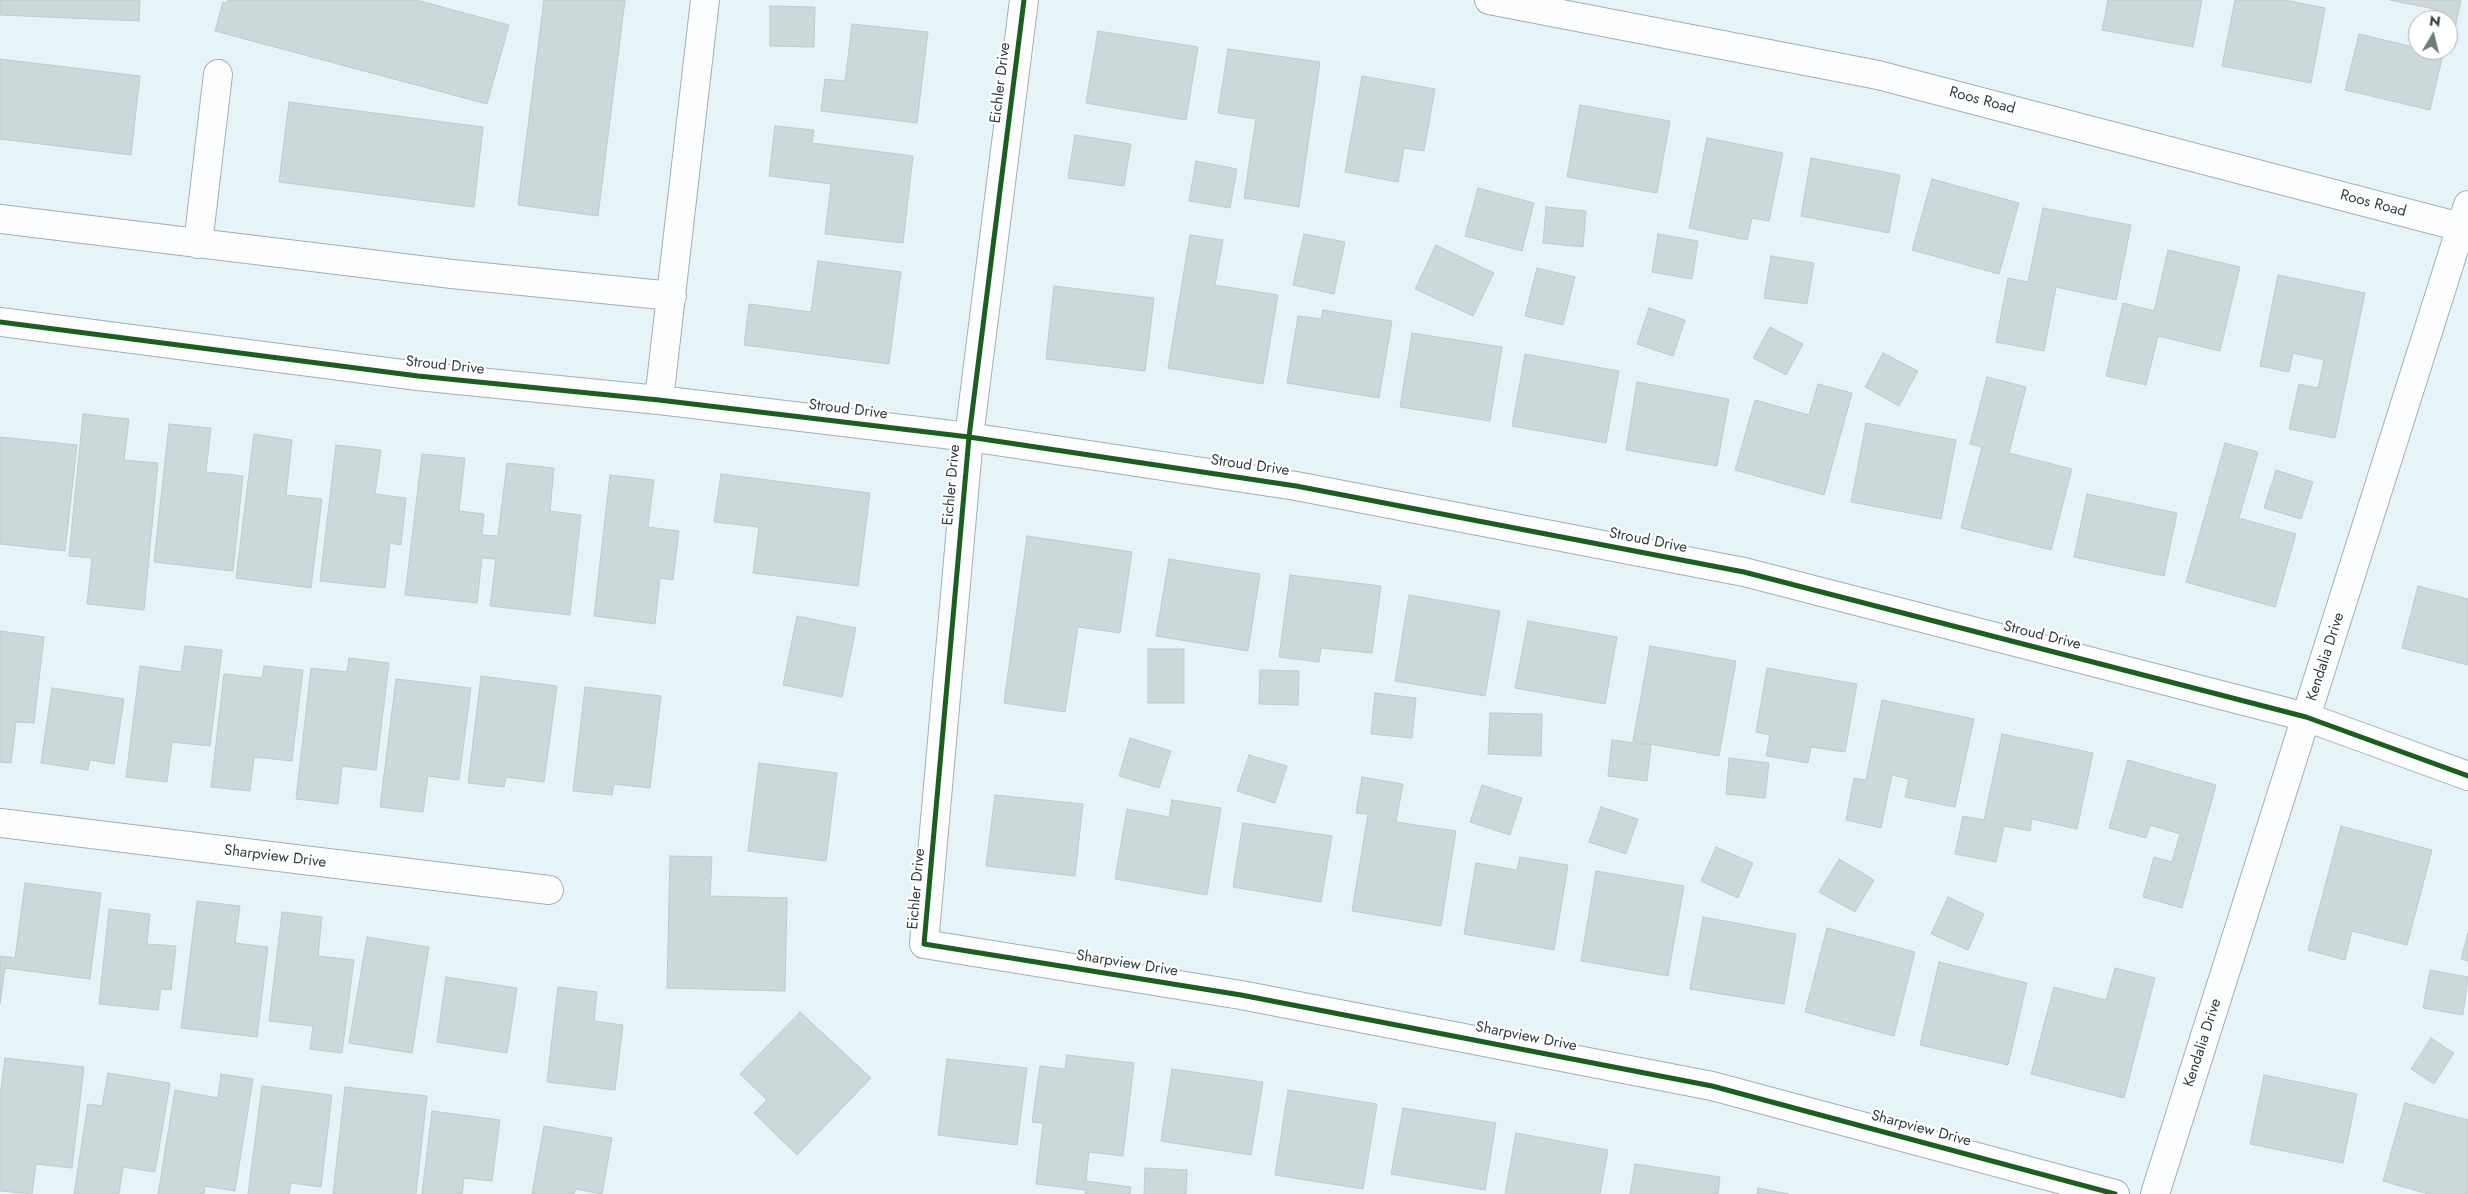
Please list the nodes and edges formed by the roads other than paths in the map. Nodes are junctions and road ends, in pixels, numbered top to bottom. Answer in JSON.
{"nodes":[{"id":1,"x":704,"y":0,"type":"edge"},
{"id":2,"x":1024,"y":0,"type":"edge"},
{"id":3,"x":1489,"y":0,"type":"edge"},
{"id":4,"x":218,"y":74,"type":"dead end"},
{"id":5,"x":0,"y":219,"type":"edge"},
{"id":6,"x":2466,"y":220,"type":"edge"},
{"id":7,"x":198,"y":244,"type":"junction"},
{"id":8,"x":672,"y":296,"type":"junction"},
{"id":9,"x":0,"y":322,"type":"edge"},
{"id":10,"x":659,"y":400,"type":"junction"},
{"id":11,"x":969,"y":437,"type":"junction"},
{"id":12,"x":2306,"y":717,"type":"junction"},
{"id":13,"x":2468,"y":776,"type":"edge"},
{"id":14,"x":0,"y":823,"type":"edge"},
{"id":15,"x":549,"y":890,"type":"dead end"},
{"id":16,"x":924,"y":944,"type":"joint"},
{"id":17,"x":2114,"y":1194,"type":"edge"},
{"id":18,"x":2155,"y":1194,"type":"edge"}],
"edges":[{"from":1,"to":8,"type":"street"},
{"from":2,"to":11,"type":"street","name":"Eichler Drive"},
{"from":3,"to":6,"type":"street","name":"Roos Road"},
{"from":4,"to":7,"type":"street"},
{"from":5,"to":7,"type":"street"},
{"from":6,"to":12,"type":"street","name":"Kendalia Drive"},
{"from":7,"to":8,"type":"street"},
{"from":8,"to":10,"type":"street"},
{"from":9,"to":10,"type":"street","name":"Stroud Drive"},
{"from":10,"to":11,"type":"street","name":"Stroud Drive"},
{"from":11,"to":12,"type":"street","name":"Stroud Drive"},
{"from":11,"to":16,"type":"street","name":"Eichler Drive"},
{"from":12,"to":13,"type":"street","name":"Stroud Drive"},
{"from":12,"to":18,"type":"street","name":"Kendalia Drive"},
{"from":14,"to":15,"type":"street","name":"Sharpview Drive"},
{"from":16,"to":17,"type":"street","name":"Sharpview Drive"}]}
